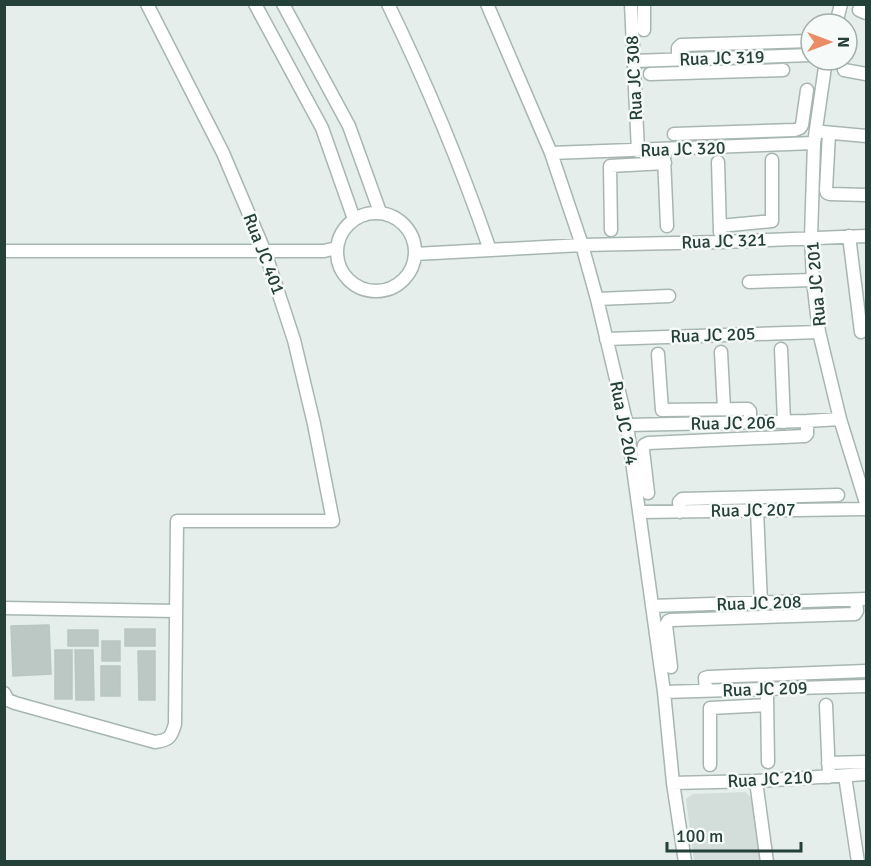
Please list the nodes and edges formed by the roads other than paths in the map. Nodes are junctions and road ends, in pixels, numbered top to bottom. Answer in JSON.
{"nodes":[{"id":1,"x":147,"y":4,"type":"edge"},
{"id":2,"x":255,"y":4,"type":"edge"},
{"id":3,"x":283,"y":4,"type":"edge"},
{"id":4,"x":388,"y":4,"type":"edge"},
{"id":5,"x":487,"y":4,"type":"edge"},
{"id":6,"x":631,"y":4,"type":"edge"},
{"id":7,"x":644,"y":4,"type":"edge"},
{"id":8,"x":644,"y":30,"type":"dead end"},
{"id":9,"x":799,"y":41,"type":"edge"},
{"id":10,"x":799,"y":55,"type":"edge"},
{"id":11,"x":774,"y":56,"type":"junction"},
{"id":12,"x":678,"y":59,"type":"junction"},
{"id":13,"x":633,"y":61,"type":"junction"},
{"id":14,"x":824,"y":72,"type":"edge"},
{"id":15,"x":650,"y":74,"type":"dead end"},
{"id":16,"x":807,"y":90,"type":"dead end"},
{"id":17,"x":829,"y":133,"type":"junction"},
{"id":18,"x":867,"y":136,"type":"edge"},
{"id":19,"x":815,"y":137,"type":"junction"},
{"id":20,"x":683,"y":149,"type":"junction"},
{"id":21,"x":664,"y":150,"type":"junction"},
{"id":22,"x":638,"y":151,"type":"junction"},
{"id":23,"x":551,"y":153,"type":"junction"},
{"id":24,"x":772,"y":160,"type":"dead end"},
{"id":25,"x":718,"y":162,"type":"dead end"},
{"id":26,"x":665,"y":163,"type":"junction"},
{"id":27,"x":867,"y":195,"type":"edge"},
{"id":28,"x":380,"y":212,"type":"junction"},
{"id":29,"x":354,"y":219,"type":"junction"},
{"id":30,"x":667,"y":226,"type":"dead end"},
{"id":31,"x":720,"y":226,"type":"junction"},
{"id":32,"x":611,"y":230,"type":"dead end"},
{"id":33,"x":849,"y":236,"type":"junction"},
{"id":34,"x":867,"y":236,"type":"edge"},
{"id":35,"x":811,"y":237,"type":"junction"},
{"id":36,"x":721,"y":242,"type":"junction"},
{"id":37,"x":582,"y":245,"type":"junction"},
{"id":38,"x":336,"y":248,"type":"junction"},
{"id":39,"x":4,"y":250,"type":"edge"},
{"id":40,"x":490,"y":250,"type":"junction"},
{"id":41,"x":265,"y":252,"type":"junction"},
{"id":42,"x":415,"y":254,"type":"junction"},
{"id":43,"x":813,"y":280,"type":"junction"},
{"id":44,"x":749,"y":282,"type":"dead end"},
{"id":45,"x":669,"y":296,"type":"dead end"},
{"id":46,"x":597,"y":299,"type":"junction"},
{"id":47,"x":819,"y":332,"type":"junction"},
{"id":48,"x":861,"y":332,"type":"dead end"},
{"id":49,"x":606,"y":339,"type":"junction"},
{"id":50,"x":781,"y":349,"type":"dead end"},
{"id":51,"x":721,"y":352,"type":"dead end"},
{"id":52,"x":658,"y":354,"type":"dead end"},
{"id":53,"x":724,"y":409,"type":"junction"},
{"id":54,"x":840,"y":419,"type":"junction"},
{"id":55,"x":807,"y":421,"type":"junction"},
{"id":56,"x":750,"y":422,"type":"junction"},
{"id":57,"x":784,"y":422,"type":"junction"},
{"id":58,"x":627,"y":425,"type":"junction"},
{"id":59,"x":648,"y":494,"type":"dead end"},
{"id":60,"x":838,"y":495,"type":"dead end"},
{"id":61,"x":867,"y":503,"type":"edge"},
{"id":62,"x":867,"y":508,"type":"edge"},
{"id":63,"x":758,"y":510,"type":"junction"},
{"id":64,"x":640,"y":512,"type":"junction"},
{"id":65,"x":680,"y":512,"type":"junction"},
{"id":66,"x":861,"y":599,"type":"edge"},
{"id":67,"x":760,"y":603,"type":"junction"},
{"id":68,"x":652,"y":606,"type":"junction"},
{"id":69,"x":4,"y":608,"type":"edge"},
{"id":70,"x":176,"y":611,"type":"junction"},
{"id":71,"x":670,"y":667,"type":"dead end"},
{"id":72,"x":867,"y":671,"type":"edge"},
{"id":73,"x":867,"y":686,"type":"edge"},
{"id":74,"x":767,"y":690,"type":"junction"},
{"id":75,"x":706,"y":691,"type":"junction"},
{"id":76,"x":664,"y":692,"type":"junction"},
{"id":77,"x":6,"y":696,"type":"edge"},
{"id":78,"x":767,"y":705,"type":"junction"},
{"id":79,"x":826,"y":705,"type":"dead end"},
{"id":80,"x":768,"y":762,"type":"dead end"},
{"id":81,"x":867,"y":762,"type":"edge"},
{"id":82,"x":828,"y":763,"type":"junction"},
{"id":83,"x":710,"y":765,"type":"dead end"},
{"id":84,"x":867,"y":774,"type":"edge"},
{"id":85,"x":845,"y":776,"type":"junction"},
{"id":86,"x":829,"y":777,"type":"junction"},
{"id":87,"x":756,"y":780,"type":"junction"},
{"id":88,"x":673,"y":783,"type":"junction"},
{"id":89,"x":685,"y":861,"type":"edge"},
{"id":90,"x":767,"y":861,"type":"edge"},
{"id":91,"x":858,"y":861,"type":"edge"}],
"edges":[{"from":1,"to":41,"type":"street","name":"Rua JC 401"},
{"from":2,"to":29,"type":"street"},
{"from":3,"to":28,"type":"street"},
{"from":4,"to":40,"type":"street"},
{"from":5,"to":23,"type":"street","name":"Rua JC 204"},
{"from":6,"to":13,"type":"street","name":"Rua JC 308"},
{"from":7,"to":8,"type":"street"},
{"from":9,"to":12,"type":"street"},
{"from":10,"to":11,"type":"street","name":"Rua JC 319"},
{"from":11,"to":12,"type":"street","name":"Rua JC 319"},
{"from":11,"to":15,"type":"street"},
{"from":12,"to":13,"type":"street","name":"Rua JC 319"},
{"from":13,"to":22,"type":"street","name":"Rua JC 308"},
{"from":14,"to":19,"type":"street","name":"Rua JC 201"},
{"from":16,"to":20,"type":"street"},
{"from":17,"to":18,"type":"street","name":"Rua JC 320"},
{"from":17,"to":19,"type":"street","name":"Rua JC 320"},
{"from":17,"to":27,"type":"street"},
{"from":19,"to":20,"type":"street","name":"Rua JC 320"},
{"from":19,"to":35,"type":"street","name":"Rua JC 201"},
{"from":20,"to":21,"type":"street","name":"Rua JC 320"},
{"from":21,"to":22,"type":"street","name":"Rua JC 320"},
{"from":21,"to":26,"type":"street"},
{"from":22,"to":23,"type":"street","name":"Rua JC 320"},
{"from":23,"to":37,"type":"street","name":"Rua JC 204"},
{"from":24,"to":31,"type":"street"},
{"from":25,"to":31,"type":"street"},
{"from":26,"to":30,"type":"street"},
{"from":26,"to":32,"type":"street"},
{"from":28,"to":29,"type":"street"},
{"from":28,"to":42,"type":"street"},
{"from":29,"to":38,"type":"street"},
{"from":31,"to":36,"type":"street"},
{"from":33,"to":34,"type":"street","name":"Rua JC 321"},
{"from":33,"to":35,"type":"street","name":"Rua JC 321"},
{"from":33,"to":48,"type":"street"},
{"from":35,"to":36,"type":"street","name":"Rua JC 321"},
{"from":35,"to":43,"type":"street","name":"Rua JC 201"},
{"from":36,"to":37,"type":"street","name":"Rua JC 321"},
{"from":37,"to":40,"type":"street","name":"Rua JC 321"},
{"from":37,"to":46,"type":"street","name":"Rua JC 204"},
{"from":38,"to":41,"type":"street"},
{"from":38,"to":42,"type":"street"},
{"from":39,"to":41,"type":"street"},
{"from":40,"to":42,"type":"street","name":"Rua JC 321"},
{"from":41,"to":70,"type":"street","name":"Rua JC 401"},
{"from":43,"to":44,"type":"street"},
{"from":43,"to":47,"type":"street","name":"Rua JC 201"},
{"from":45,"to":46,"type":"street"},
{"from":46,"to":49,"type":"street","name":"Rua JC 204"},
{"from":47,"to":49,"type":"street","name":"Rua JC 205"},
{"from":47,"to":54,"type":"street","name":"Rua JC 201"},
{"from":49,"to":58,"type":"street","name":"Rua JC 204"},
{"from":50,"to":57,"type":"street"},
{"from":51,"to":53,"type":"street"},
{"from":52,"to":53,"type":"street"},
{"from":53,"to":56,"type":"street"},
{"from":54,"to":55,"type":"street","name":"Rua JC 206"},
{"from":54,"to":61,"type":"street","name":"Rua JC 201"},
{"from":55,"to":57,"type":"street","name":"Rua JC 206"},
{"from":55,"to":59,"type":"street"},
{"from":56,"to":57,"type":"street","name":"Rua JC 206"},
{"from":56,"to":58,"type":"street","name":"Rua JC 206"},
{"from":58,"to":64,"type":"street","name":"Rua JC 204"},
{"from":60,"to":65,"type":"street"},
{"from":62,"to":63,"type":"street","name":"Rua JC 207"},
{"from":63,"to":65,"type":"street","name":"Rua JC 207"},
{"from":63,"to":67,"type":"street"},
{"from":64,"to":65,"type":"street","name":"Rua JC 207"},
{"from":64,"to":68,"type":"street","name":"Rua JC 204"},
{"from":66,"to":67,"type":"street","name":"Rua JC 208"},
{"from":66,"to":71,"type":"street"},
{"from":67,"to":68,"type":"street","name":"Rua JC 208"},
{"from":68,"to":76,"type":"street","name":"Rua JC 204"},
{"from":69,"to":70,"type":"street"},
{"from":70,"to":77,"type":"street"},
{"from":72,"to":75,"type":"street"},
{"from":73,"to":74,"type":"street","name":"Rua JC 209"},
{"from":74,"to":75,"type":"street","name":"Rua JC 209"},
{"from":74,"to":78,"type":"street"},
{"from":75,"to":76,"type":"street","name":"Rua JC 209"},
{"from":76,"to":88,"type":"street","name":"Rua JC 204"},
{"from":78,"to":80,"type":"street"},
{"from":78,"to":83,"type":"street"},
{"from":79,"to":82,"type":"street"},
{"from":81,"to":82,"type":"street"},
{"from":82,"to":86,"type":"street"},
{"from":84,"to":85,"type":"street","name":"Rua JC 210"},
{"from":85,"to":86,"type":"street","name":"Rua JC 210"},
{"from":85,"to":91,"type":"street"},
{"from":86,"to":87,"type":"street","name":"Rua JC 210"},
{"from":87,"to":88,"type":"street","name":"Rua JC 210"},
{"from":87,"to":90,"type":"street"},
{"from":88,"to":89,"type":"street","name":"Rua JC 204"}]}
